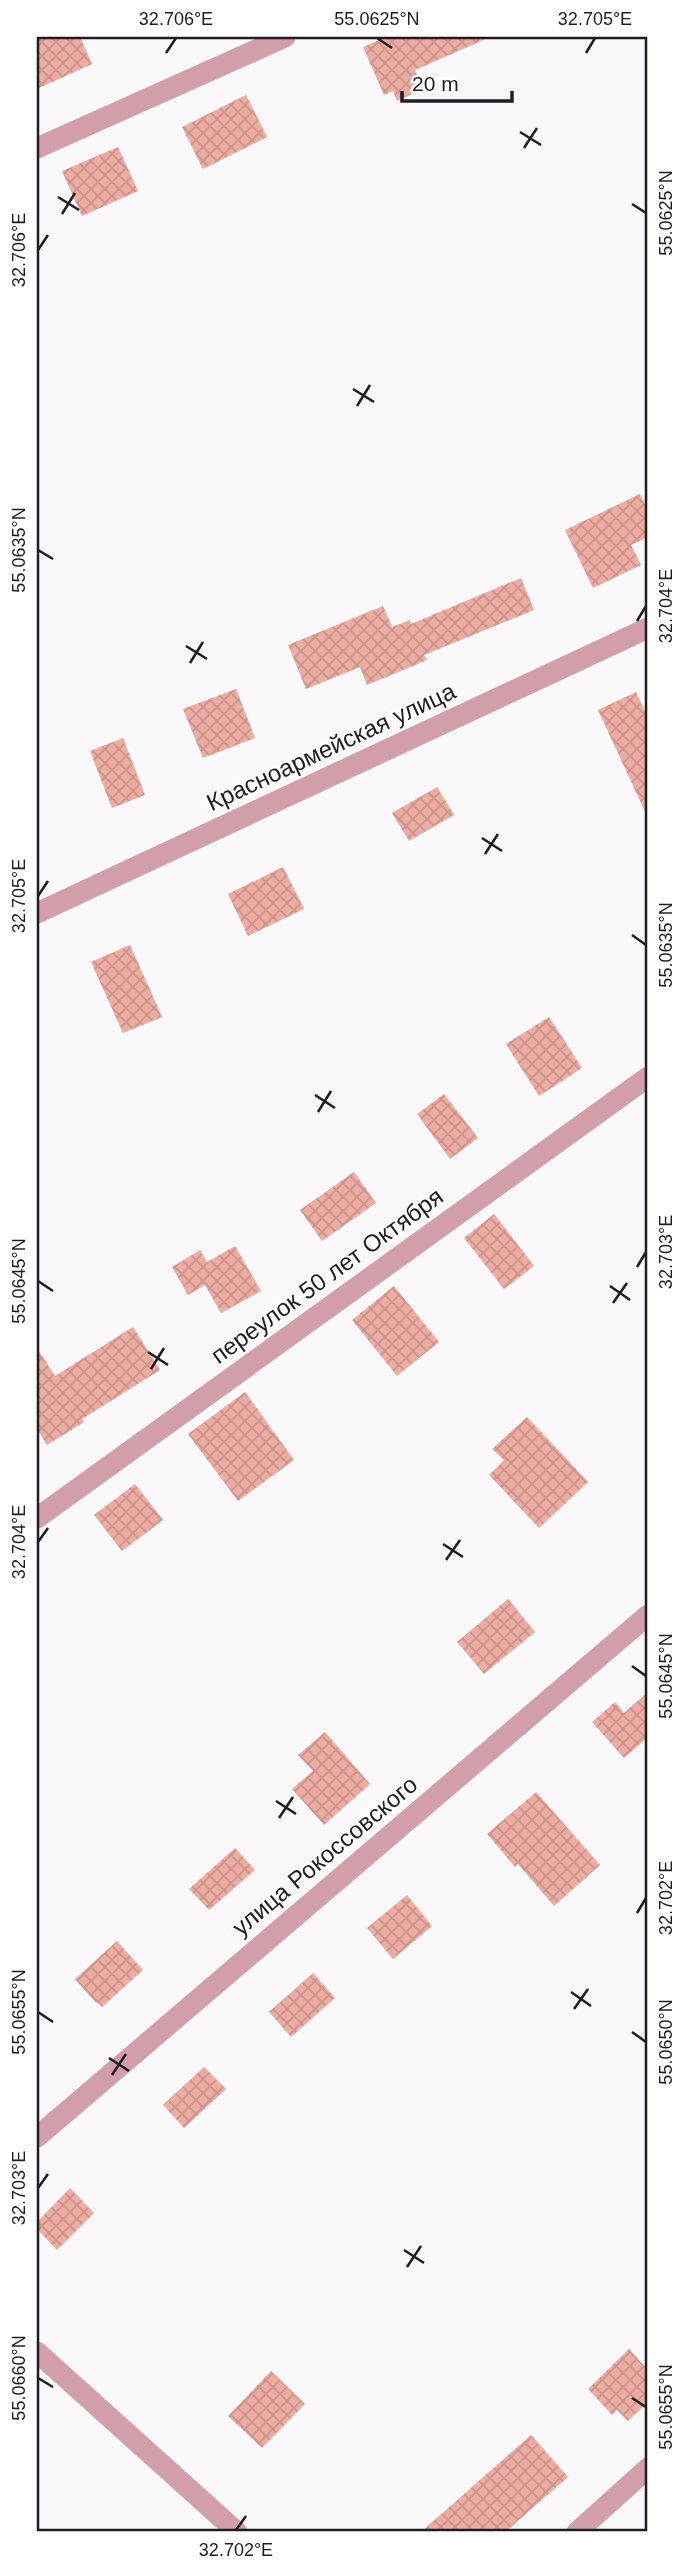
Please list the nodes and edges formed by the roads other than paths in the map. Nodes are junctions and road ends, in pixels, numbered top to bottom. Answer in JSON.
{"nodes":[{"id":1,"x":285,"y":37,"type":"edge"},
{"id":2,"x":37,"y":148,"type":"edge"},
{"id":3,"x":648,"y":628,"type":"edge"},
{"id":4,"x":37,"y":913,"type":"edge"},
{"id":5,"x":648,"y":1077,"type":"edge"},
{"id":6,"x":37,"y":1518,"type":"edge"},
{"id":7,"x":648,"y":1615,"type":"edge"},
{"id":8,"x":37,"y":2137,"type":"edge"},
{"id":9,"x":37,"y":2352,"type":"edge"},
{"id":10,"x":648,"y":2468,"type":"edge"},
{"id":11,"x":237,"y":2532,"type":"edge"},
{"id":12,"x":577,"y":2532,"type":"edge"}],
"edges":[{"from":1,"to":2,"type":"street"},
{"from":3,"to":4,"type":"street","name":"Красноармейская улица"},
{"from":5,"to":6,"type":"street","name":"переулок 50 лет Октября"},
{"from":7,"to":8,"type":"street","name":"улица Рокоссовского"},
{"from":9,"to":11,"type":"street"},
{"from":10,"to":12,"type":"street"}]}
